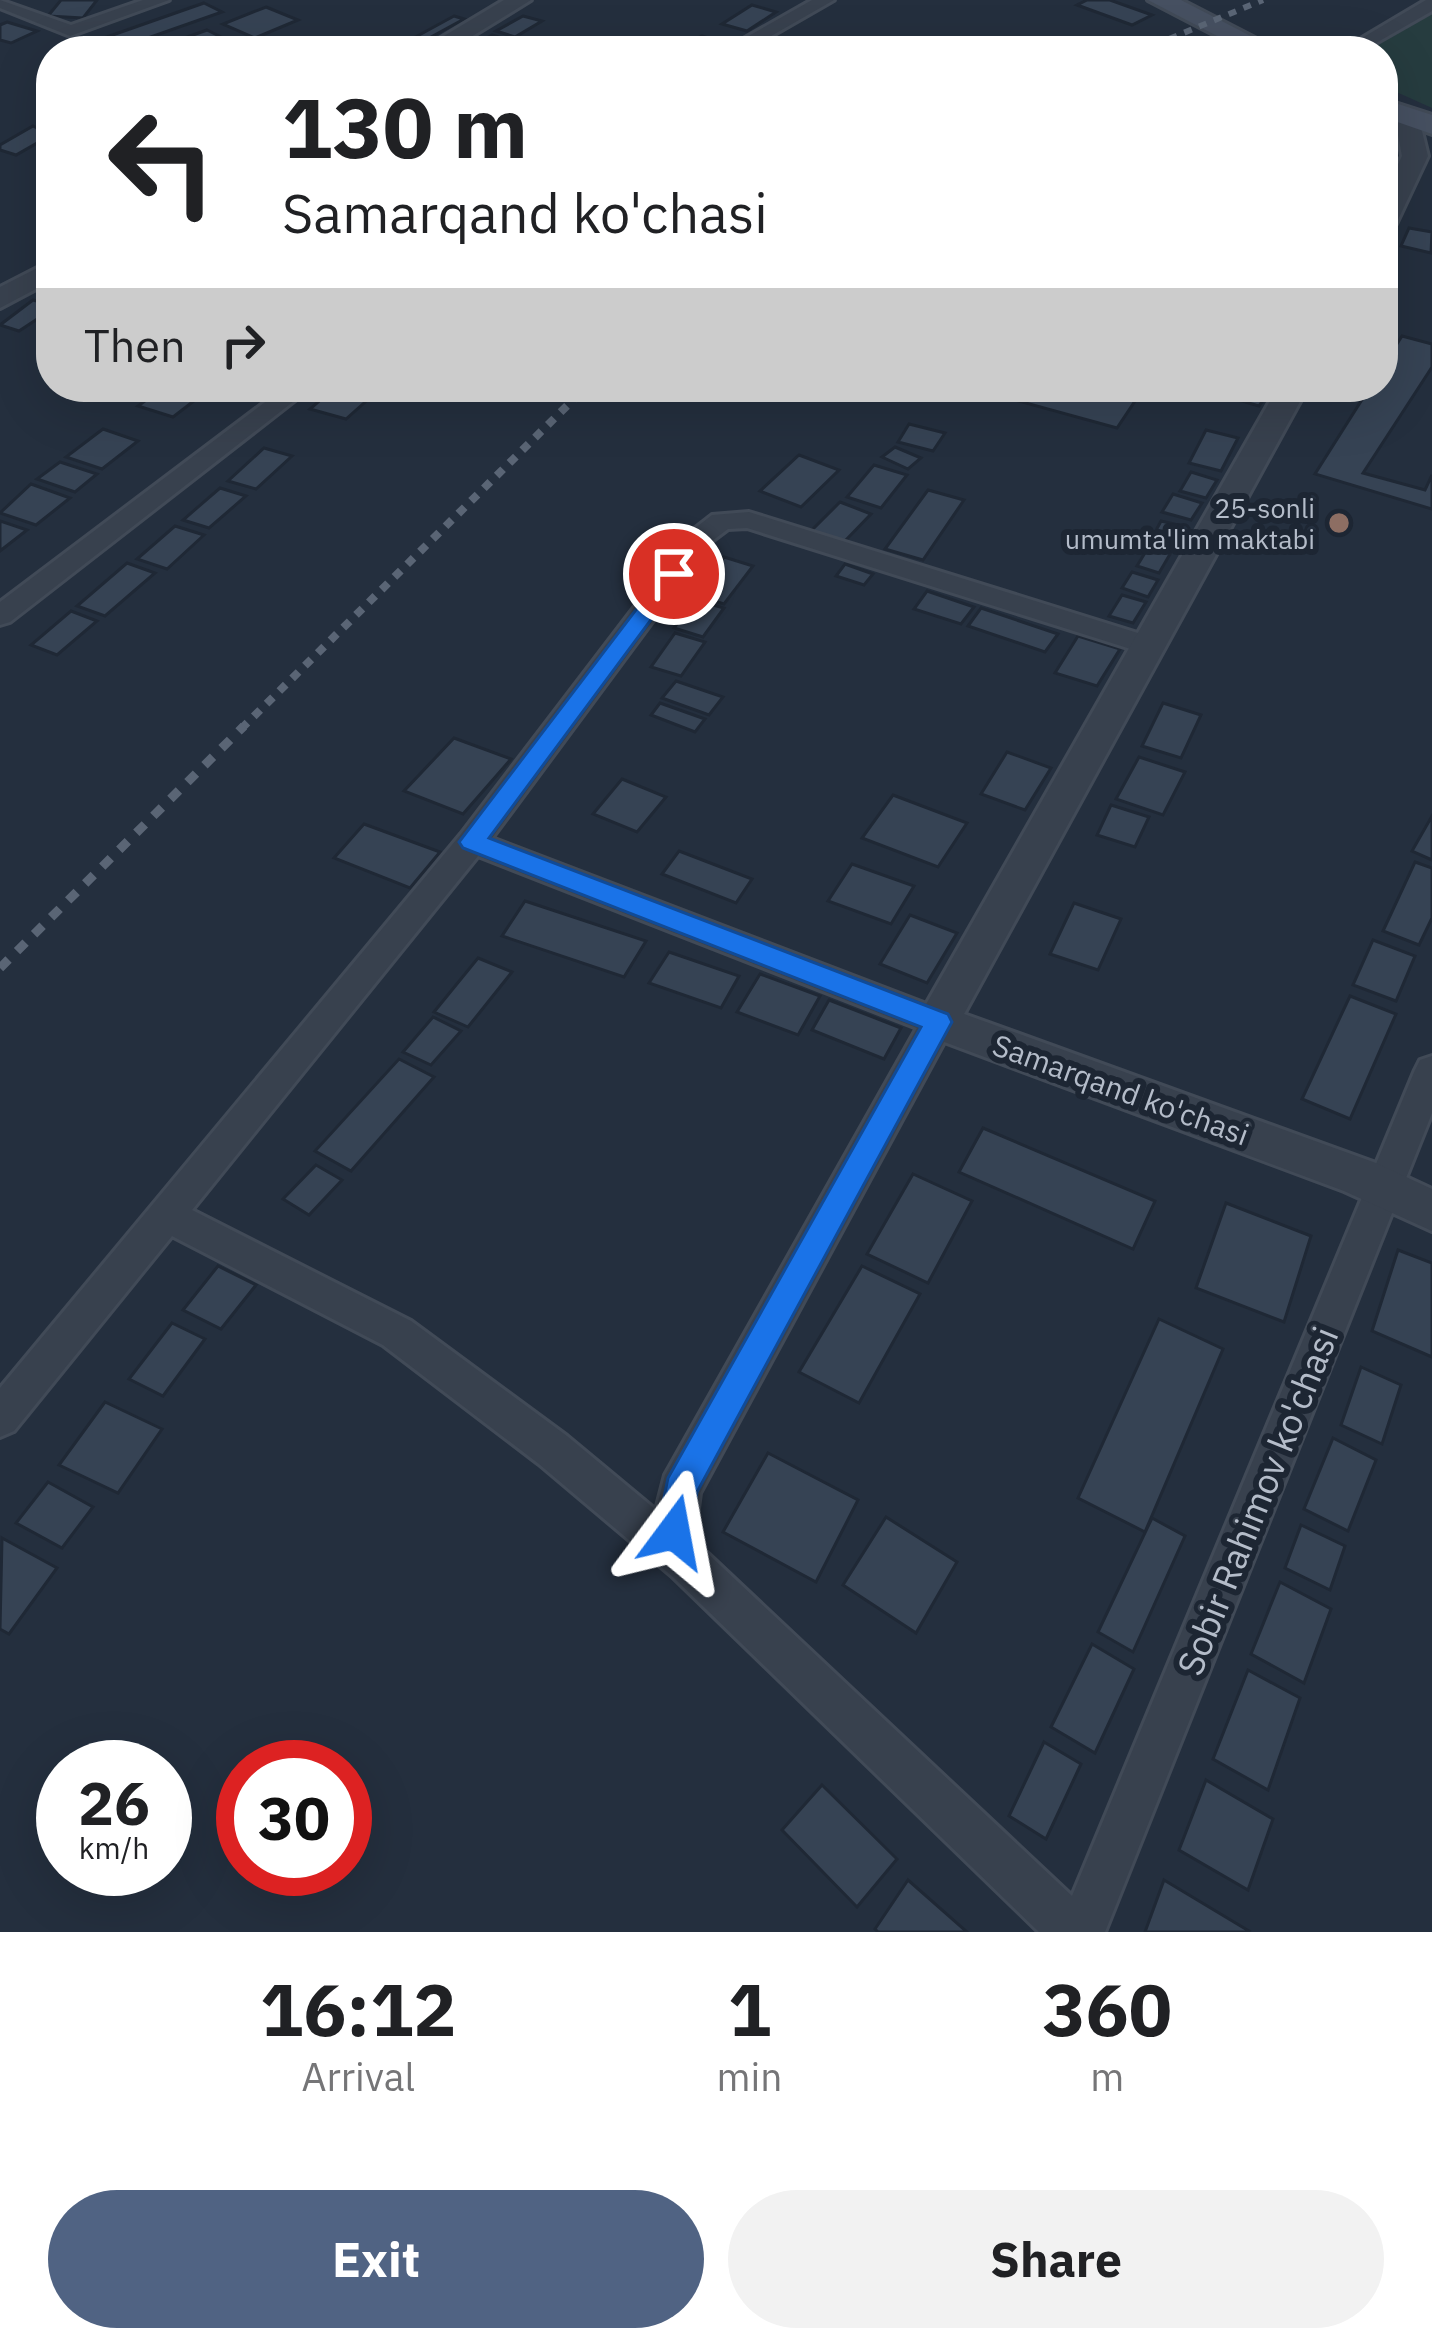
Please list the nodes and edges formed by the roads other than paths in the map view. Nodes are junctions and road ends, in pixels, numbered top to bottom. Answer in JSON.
{"nodes":[{"id":1,"x":160,"y":0,"type":"edge"},
{"id":2,"x":520,"y":0,"type":"edge"},
{"id":3,"x":825,"y":0,"type":"edge"},
{"id":4,"x":1161,"y":0,"type":"edge"},
{"id":5,"x":0,"y":2,"type":"edge"},
{"id":6,"x":1432,"y":4,"type":"edge"},
{"id":7,"x":457,"y":36,"type":"edge"},
{"id":8,"x":759,"y":36,"type":"edge"},
{"id":9,"x":1237,"y":36,"type":"edge"},
{"id":10,"x":1375,"y":36,"type":"edge"},
{"id":11,"x":1407,"y":117,"type":"edge"},
{"id":12,"x":1398,"y":191,"type":"edge"},
{"id":13,"x":36,"y":278,"type":"edge"},
{"id":14,"x":0,"y":298,"type":"edge"},
{"id":15,"x":280,"y":402,"type":"edge"},
{"id":16,"x":1285,"y":402,"type":"edge"},
{"id":17,"x":0,"y":616,"type":"edge"},
{"id":18,"x":1147,"y":645,"type":"junction"},
{"id":19,"x":472,"y":842,"type":"junction"},
{"id":20,"x":938,"y":1022,"type":"junction"},
{"id":21,"x":1432,"y":1070,"type":"edge"},
{"id":22,"x":1384,"y":1189,"type":"junction"},
{"id":23,"x":1432,"y":1211,"type":"edge"},
{"id":24,"x":166,"y":1215,"type":"junction"},
{"id":25,"x":0,"y":1418,"type":"edge"},
{"id":26,"x":689,"y":1565,"type":"junction"},
{"id":27,"x":1077,"y":1932,"type":"edge"}],
"edges":[{"from":1,"to":5,"type":"street"},
{"from":2,"to":7,"type":"street"},
{"from":3,"to":8,"type":"street"},
{"from":4,"to":9,"type":"main road"},
{"from":6,"to":10,"type":"street"},
{"from":11,"to":12,"type":"street"},
{"from":13,"to":14,"type":"street"},
{"from":15,"to":17,"type":"street"},
{"from":16,"to":18,"type":"street"},
{"from":18,"to":19,"type":"street"},
{"from":18,"to":20,"type":"street"},
{"from":19,"to":20,"type":"street","name":"Samarqand ko'chasi"},
{"from":19,"to":24,"type":"street"},
{"from":20,"to":22,"type":"street","name":"Samarqand ko'chasi"},
{"from":20,"to":26,"type":"street"},
{"from":21,"to":22,"type":"street","name":"Sobir Rahimov ko'chasi"},
{"from":22,"to":23,"type":"street","name":"Samarqand ko'chasi"},
{"from":22,"to":27,"type":"street","name":"Sobir Rahimov ko'chasi"},
{"from":24,"to":25,"type":"street"},
{"from":24,"to":26,"type":"street"},
{"from":26,"to":27,"type":"street"}]}
